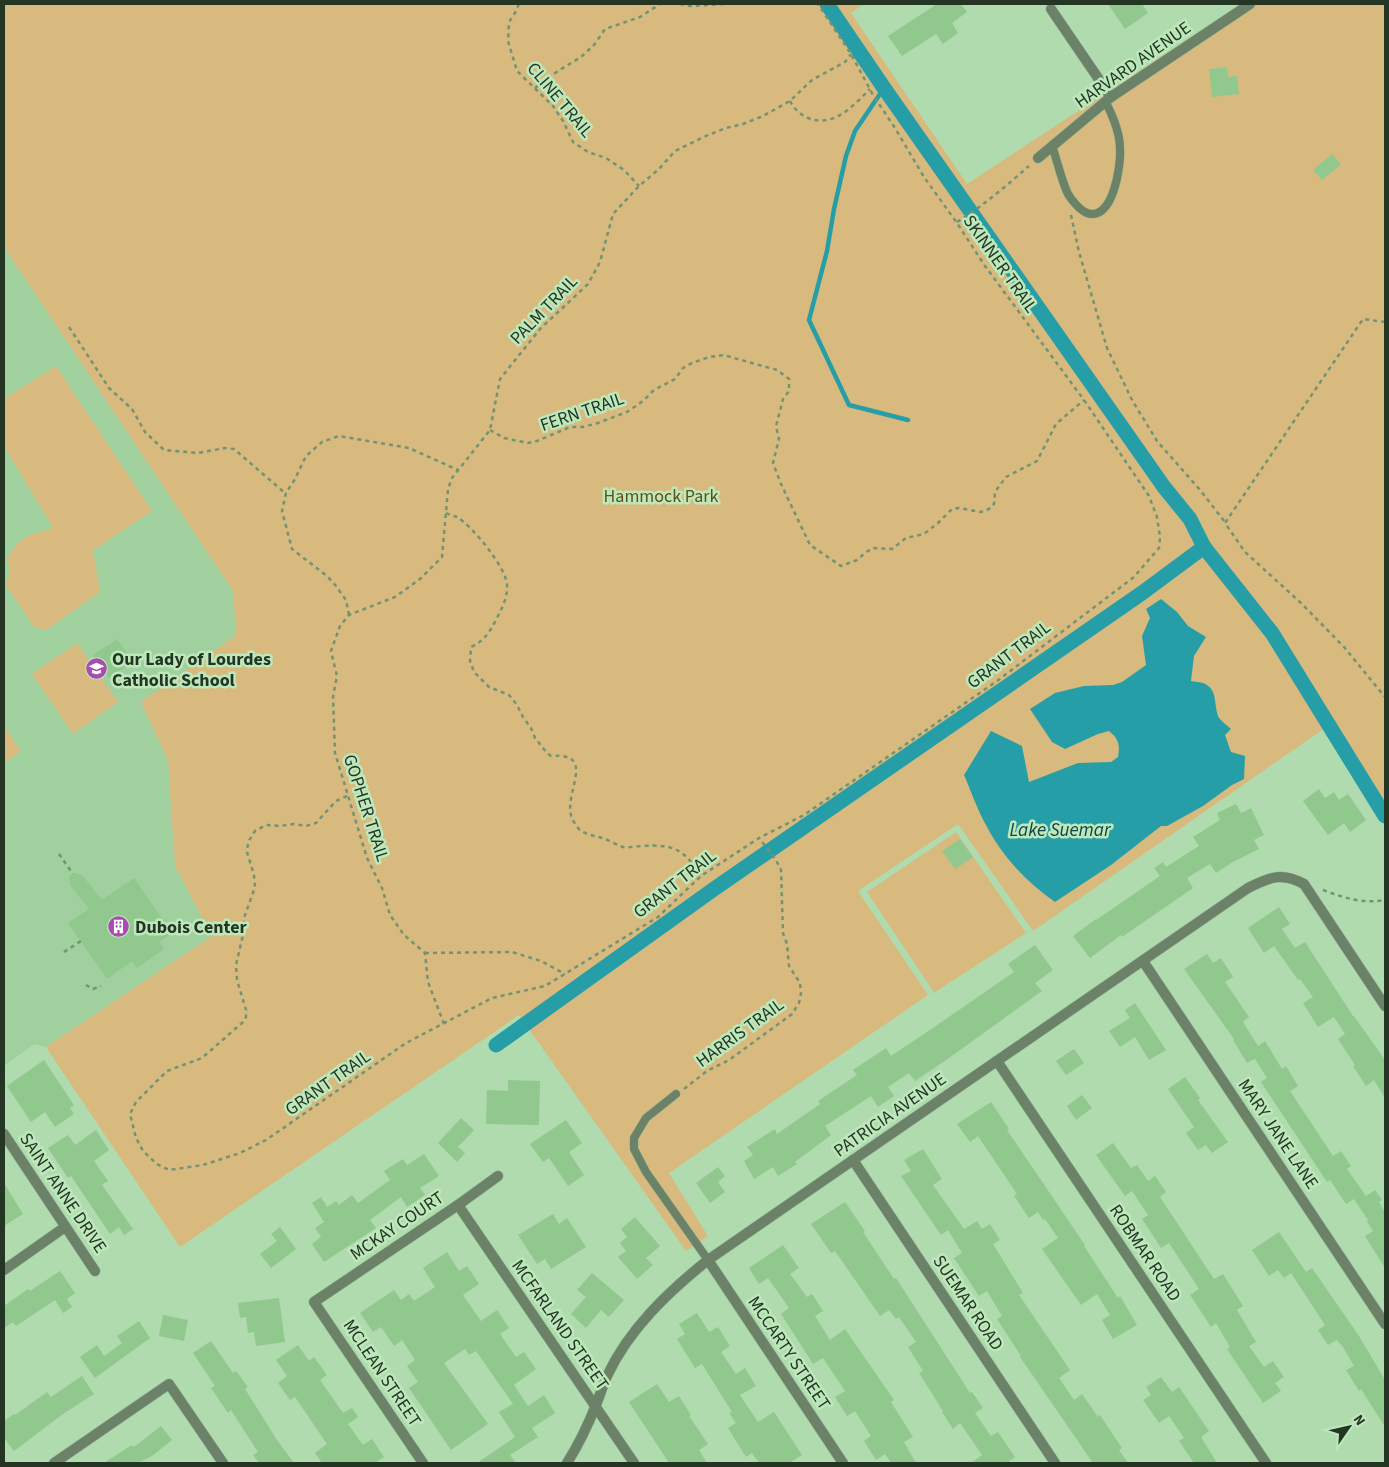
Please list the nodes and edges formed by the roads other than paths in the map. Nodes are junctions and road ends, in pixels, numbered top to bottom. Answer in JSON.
{"nodes":[{"id":1,"x":1250,"y":4,"type":"edge"},
{"id":2,"x":1051,"y":9,"type":"dead end"},
{"id":3,"x":1108,"y":99,"type":"junction"},
{"id":4,"x":1052,"y":146,"type":"junction"},
{"id":5,"x":1038,"y":158,"type":"road end"},
{"id":6,"x":1143,"y":961,"type":"junction"},
{"id":7,"x":1385,"y":1006,"type":"edge"},
{"id":8,"x":997,"y":1061,"type":"junction"},
{"id":9,"x":676,"y":1094,"type":"road end"},
{"id":10,"x":4,"y":1134,"type":"edge"},
{"id":11,"x":853,"y":1160,"type":"junction"},
{"id":12,"x":498,"y":1176,"type":"dead end"},
{"id":13,"x":458,"y":1205,"type":"junction"},
{"id":14,"x":65,"y":1227,"type":"junction"},
{"id":15,"x":708,"y":1260,"type":"junction"},
{"id":16,"x":4,"y":1270,"type":"edge"},
{"id":17,"x":95,"y":1271,"type":"dead end"},
{"id":18,"x":314,"y":1302,"type":"joint"},
{"id":19,"x":1385,"y":1324,"type":"edge"},
{"id":20,"x":596,"y":1406,"type":"junction"},
{"id":21,"x":54,"y":1463,"type":"edge"},
{"id":22,"x":223,"y":1463,"type":"edge"},
{"id":23,"x":423,"y":1463,"type":"edge"},
{"id":24,"x":567,"y":1463,"type":"edge"},
{"id":25,"x":634,"y":1463,"type":"edge"},
{"id":26,"x":843,"y":1463,"type":"edge"},
{"id":27,"x":1055,"y":1463,"type":"edge"},
{"id":28,"x":1266,"y":1463,"type":"edge"}],
"edges":[{"from":1,"to":3,"type":"street","name":"HARVARD AVENUE"},
{"from":2,"to":3,"type":"street"},
{"from":3,"to":4,"type":"street","name":"HARVARD AVENUE"},
{"from":3,"to":4,"type":"lane"},
{"from":4,"to":5,"type":"street","name":"HARVARD AVENUE"},
{"from":6,"to":7,"type":"street","name":"PATRICIA AVENUE"},
{"from":6,"to":8,"type":"street","name":"PATRICIA AVENUE"},
{"from":6,"to":19,"type":"street","name":"MARY JANE LANE"},
{"from":8,"to":11,"type":"street","name":"PATRICIA AVENUE"},
{"from":8,"to":28,"type":"street","name":"ROBMAR ROAD"},
{"from":9,"to":15,"type":"lane"},
{"from":10,"to":14,"type":"street","name":"SAINT ANNE DRIVE"},
{"from":11,"to":15,"type":"street","name":"PATRICIA AVENUE"},
{"from":11,"to":27,"type":"street","name":"SUEMAR ROAD"},
{"from":12,"to":13,"type":"street","name":"MCKAY COURT"},
{"from":13,"to":18,"type":"street","name":"MCKAY COURT"},
{"from":13,"to":20,"type":"street","name":"MCFARLAND STREET"},
{"from":14,"to":16,"type":"street"},
{"from":14,"to":17,"type":"street","name":"SAINT ANNE DRIVE"},
{"from":15,"to":20,"type":"street","name":"PATRICIA AVENUE"},
{"from":15,"to":26,"type":"street","name":"MCCARTY STREET"},
{"from":18,"to":23,"type":"street","name":"MCLEAN STREET"},
{"from":20,"to":24,"type":"street","name":"PATRICIA AVENUE"},
{"from":20,"to":25,"type":"street","name":"MCFARLAND STREET"},
{"from":21,"to":22,"type":"street"}]}
